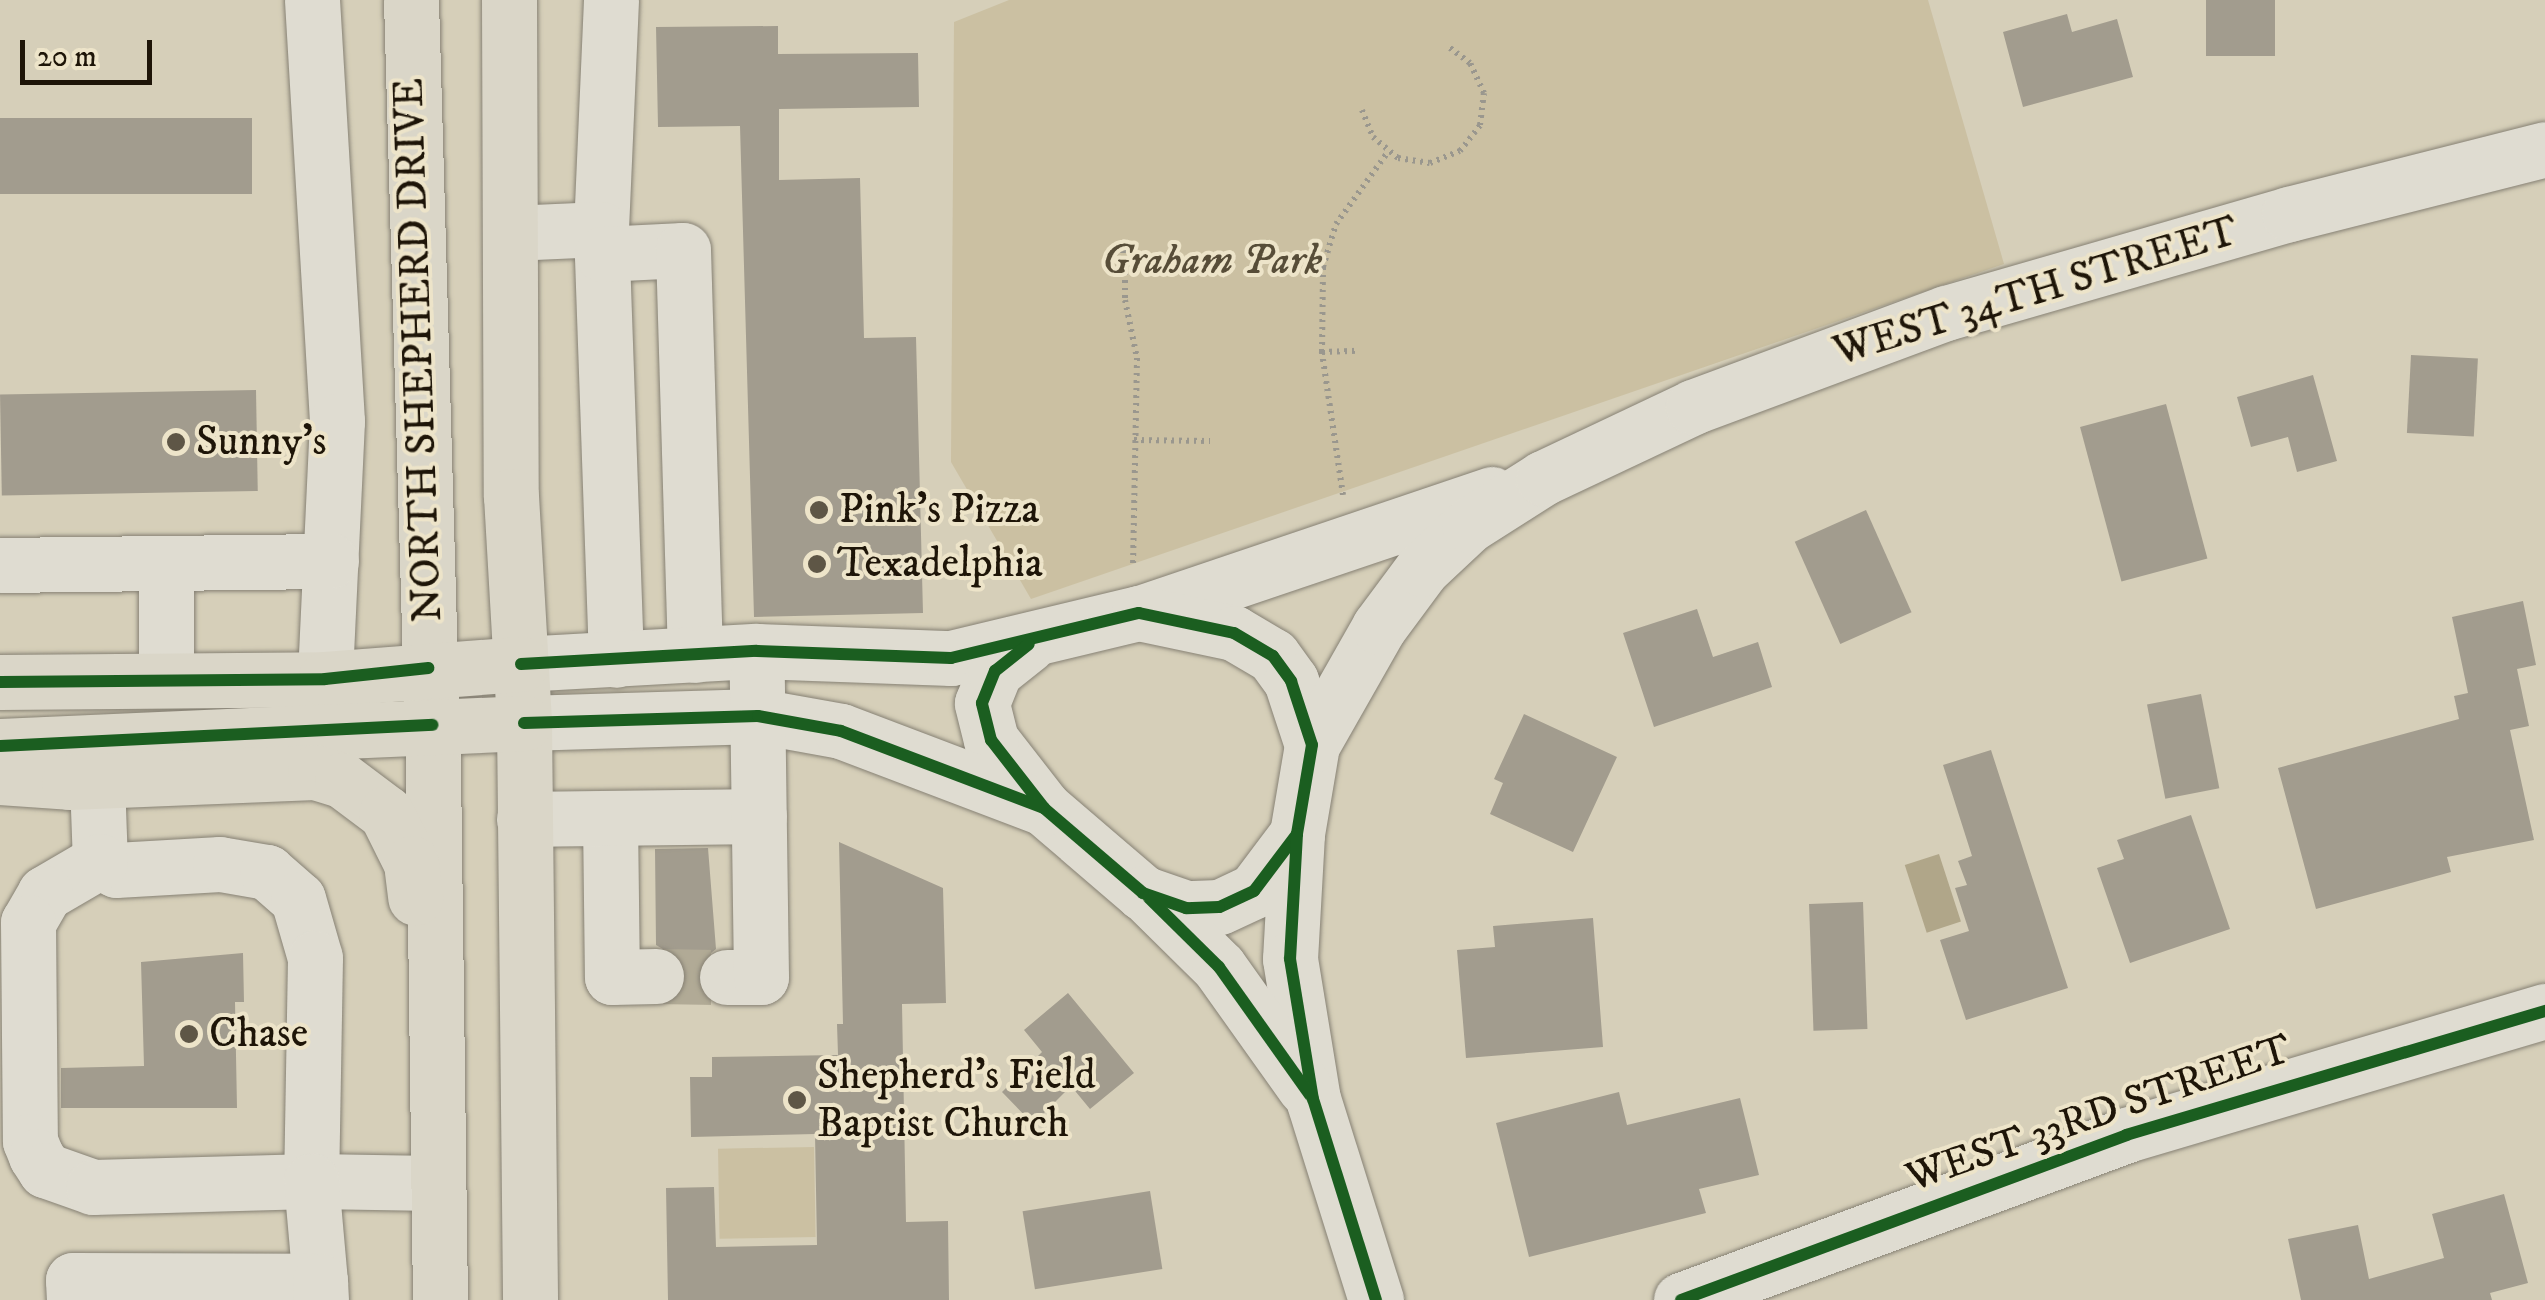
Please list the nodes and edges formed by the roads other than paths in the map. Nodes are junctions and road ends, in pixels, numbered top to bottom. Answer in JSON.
{"nodes":[{"id":1,"x":312,"y":0,"type":"edge"},
{"id":2,"x":411,"y":0,"type":"edge"},
{"id":3,"x":509,"y":0,"type":"edge"},
{"id":4,"x":611,"y":0,"type":"edge"},
{"id":5,"x":2545,"y":149,"type":"edge"},
{"id":6,"x":511,"y":233,"type":"junction"},
{"id":7,"x":602,"y":242,"type":"junction"},
{"id":8,"x":1543,"y":478,"type":"junction"},
{"id":9,"x":330,"y":560,"type":"junction"},
{"id":10,"x":166,"y":563,"type":"junction"},
{"id":11,"x":0,"y":565,"type":"edge"},
{"id":12,"x":1139,"y":613,"type":"junction"},
{"id":13,"x":1030,"y":644,"type":"junction"},
{"id":14,"x":757,"y":651,"type":"junction"},
{"id":15,"x":695,"y":655,"type":"junction"},
{"id":16,"x":616,"y":660,"type":"junction"},
{"id":17,"x":521,"y":664,"type":"junction"},
{"id":18,"x":428,"y":668,"type":"junction"},
{"id":19,"x":325,"y":678,"type":"junction"},
{"id":20,"x":166,"y":680,"type":"junction"},
{"id":21,"x":0,"y":682,"type":"edge"},
{"id":22,"x":758,"y":716,"type":"junction"},
{"id":23,"x":524,"y":723,"type":"junction"},
{"id":24,"x":432,"y":725,"type":"junction"},
{"id":25,"x":1312,"y":745,"type":"junction"},
{"id":26,"x":0,"y":746,"type":"edge"},
{"id":27,"x":0,"y":777,"type":"edge"},
{"id":28,"x":97,"y":780,"type":"junction"},
{"id":29,"x":1044,"y":808,"type":"junction"},
{"id":30,"x":741,"y":817,"type":"junction"},
{"id":31,"x":610,"y":818,"type":"junction"},
{"id":32,"x":524,"y":819,"type":"junction"},
{"id":33,"x":1297,"y":834,"type":"junction"},
{"id":34,"x":100,"y":861,"type":"junction"},
{"id":35,"x":1143,"y":893,"type":"junction"},
{"id":36,"x":433,"y":964,"type":"junction"},
{"id":37,"x":634,"y":976,"type":"dead end"},
{"id":38,"x":722,"y":976,"type":"dead end"},
{"id":39,"x":2545,"y":1011,"type":"edge"},
{"id":40,"x":1313,"y":1099,"type":"junction"},
{"id":41,"x":312,"y":1180,"type":"junction"},
{"id":42,"x":437,"y":1183,"type":"junction"},
{"id":43,"x":321,"y":1291,"type":"edge"},
{"id":44,"x":74,"y":1300,"type":"edge"},
{"id":45,"x":440,"y":1300,"type":"edge"},
{"id":46,"x":530,"y":1300,"type":"edge"},
{"id":47,"x":1376,"y":1300,"type":"edge"},
{"id":48,"x":1681,"y":1300,"type":"edge"}],
"edges":[{"from":1,"to":9,"type":"street"},
{"from":2,"to":18,"type":"main road","name":"NORTH SHEPHERD DRIVE"},
{"from":3,"to":6,"type":"main road","name":"NORTH SHEPHERD DRIVE"},
{"from":4,"to":7,"type":"street"},
{"from":5,"to":8,"type":"street","name":"WEST 34TH STREET"},
{"from":6,"to":7,"type":"street"},
{"from":6,"to":17,"type":"main road","name":"NORTH SHEPHERD DRIVE"},
{"from":7,"to":15,"type":"street"},
{"from":7,"to":16,"type":"street"},
{"from":8,"to":12,"type":"street","name":"WEST 34TH STREET"},
{"from":8,"to":25,"type":"street","name":"WEST 34TH STREET"},
{"from":9,"to":10,"type":"street"},
{"from":9,"to":19,"type":"street"},
{"from":10,"to":11,"type":"street"},
{"from":10,"to":20,"type":"street"},
{"from":12,"to":13,"type":"street"},
{"from":12,"to":25,"type":"street"},
{"from":13,"to":14,"type":"street"},
{"from":13,"to":29,"type":"street"},
{"from":14,"to":15,"type":"street"},
{"from":14,"to":22,"type":"street"},
{"from":15,"to":16,"type":"street"},
{"from":16,"to":17,"type":"street"},
{"from":17,"to":18,"type":"main road"},
{"from":17,"to":23,"type":"main road","name":"NORTH SHEPHERD DRIVE"},
{"from":18,"to":19,"type":"main road"},
{"from":18,"to":24,"type":"main road","name":"NORTH SHEPHERD DRIVE"},
{"from":19,"to":20,"type":"main road"},
{"from":20,"to":21,"type":"main road"},
{"from":22,"to":23,"type":"street"},
{"from":22,"to":29,"type":"street"},
{"from":22,"to":30,"type":"street"},
{"from":23,"to":24,"type":"main road"},
{"from":23,"to":32,"type":"main road","name":"NORTH SHEPHERD DRIVE"},
{"from":24,"to":26,"type":"main road"},
{"from":24,"to":36,"type":"main road","name":"NORTH SHEPHERD DRIVE"},
{"from":25,"to":33,"type":"street"},
{"from":27,"to":28,"type":"main road"},
{"from":28,"to":34,"type":"street"},
{"from":28,"to":36,"type":"main road"},
{"from":29,"to":35,"type":"street"},
{"from":30,"to":31,"type":"street"},
{"from":30,"to":38,"type":"street"},
{"from":31,"to":32,"type":"street"},
{"from":31,"to":37,"type":"street"},
{"from":32,"to":46,"type":"main road","name":"NORTH SHEPHERD DRIVE"},
{"from":33,"to":35,"type":"street"},
{"from":33,"to":40,"type":"street"},
{"from":34,"to":41,"type":"street"},
{"from":34,"to":41,"type":"street"},
{"from":35,"to":40,"type":"street"},
{"from":36,"to":42,"type":"main road","name":"NORTH SHEPHERD DRIVE"},
{"from":39,"to":48,"type":"street","name":"WEST 33RD STREET"},
{"from":40,"to":47,"type":"street"},
{"from":41,"to":42,"type":"street"},
{"from":41,"to":43,"type":"street"},
{"from":42,"to":45,"type":"main road","name":"NORTH SHEPHERD DRIVE"},
{"from":43,"to":44,"type":"street"}]}
